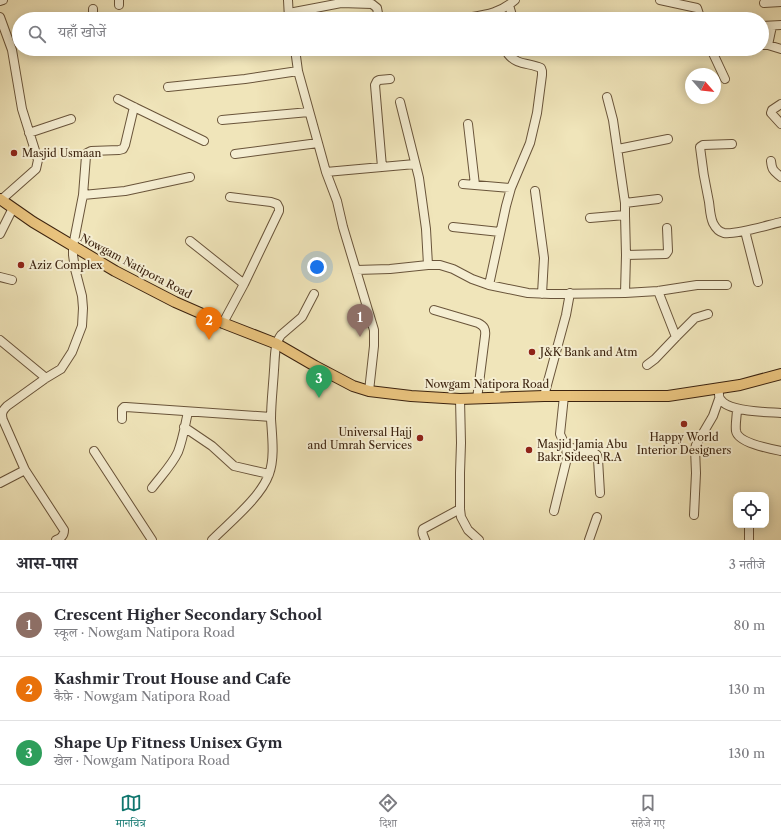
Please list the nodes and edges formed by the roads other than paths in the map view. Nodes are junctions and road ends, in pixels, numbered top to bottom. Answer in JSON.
{"nodes":[{"id":1,"x":288,"y":0,"type":"edge"},
{"id":2,"x":660,"y":0,"type":"edge"},
{"id":3,"x":357,"y":2,"type":"edge"},
{"id":4,"x":512,"y":2,"type":"edge"},
{"id":5,"x":781,"y":2,"type":"edge"},
{"id":6,"x":764,"y":3,"type":"dead end"},
{"id":7,"x":289,"y":12,"type":"edge"},
{"id":8,"x":305,"y":12,"type":"edge"},
{"id":9,"x":378,"y":12,"type":"edge"},
{"id":10,"x":496,"y":12,"type":"edge"},
{"id":11,"x":513,"y":12,"type":"edge"},
{"id":12,"x":698,"y":12,"type":"edge"},
{"id":13,"x":0,"y":17,"type":"edge"},
{"id":14,"x":781,"y":25,"type":"edge"},
{"id":15,"x":2,"y":26,"type":"edge"},
{"id":16,"x":772,"y":26,"type":"joint"},
{"id":17,"x":769,"y":34,"type":"edge"},
{"id":18,"x":769,"y":46,"type":"edge"},
{"id":19,"x":781,"y":49,"type":"edge"},
{"id":20,"x":12,"y":50,"type":"edge"},
{"id":21,"x":13,"y":56,"type":"edge"},
{"id":22,"x":296,"y":56,"type":"edge"},
{"id":23,"x":510,"y":56,"type":"edge"},
{"id":24,"x":714,"y":56,"type":"edge"},
{"id":25,"x":298,"y":71,"type":"junction"},
{"id":26,"x":390,"y":79,"type":"dead end"},
{"id":27,"x":725,"y":79,"type":"dead end"},
{"id":28,"x":168,"y":87,"type":"dead end"},
{"id":29,"x":607,"y":97,"type":"dead end"},
{"id":30,"x":118,"y":99,"type":"dead end"},
{"id":31,"x":400,"y":102,"type":"dead end"},
{"id":32,"x":781,"y":104,"type":"edge"},
{"id":33,"x":134,"y":107,"type":"junction"},
{"id":34,"x":309,"y":112,"type":"junction"},
{"id":35,"x":71,"y":119,"type":"dead end"},
{"id":36,"x":222,"y":120,"type":"dead end"},
{"id":37,"x":468,"y":124,"type":"dead end"},
{"id":38,"x":781,"y":124,"type":"edge"},
{"id":39,"x":29,"y":133,"type":"junction"},
{"id":40,"x":668,"y":139,"type":"dead end"},
{"id":41,"x":204,"y":141,"type":"dead end"},
{"id":42,"x":318,"y":143,"type":"junction"},
{"id":43,"x":732,"y":144,"type":"dead end"},
{"id":44,"x":618,"y":149,"type":"junction"},
{"id":45,"x":235,"y":154,"type":"dead end"},
{"id":46,"x":771,"y":161,"type":"dead end"},
{"id":47,"x":416,"y":164,"type":"junction"},
{"id":48,"x":382,"y":166,"type":"junction"},
{"id":49,"x":326,"y":172,"type":"junction"},
{"id":50,"x":190,"y":177,"type":"dead end"},
{"id":51,"x":781,"y":177,"type":"edge"},
{"id":52,"x":463,"y":184,"type":"dead end"},
{"id":53,"x":475,"y":185,"type":"junction"},
{"id":54,"x":511,"y":188,"type":"junction"},
{"id":55,"x":535,"y":191,"type":"dead end"},
{"id":56,"x":83,"y":195,"type":"junction"},
{"id":57,"x":230,"y":197,"type":"dead end"},
{"id":58,"x":0,"y":199,"type":"edge"},
{"id":59,"x":658,"y":199,"type":"dead end"},
{"id":60,"x":626,"y":203,"type":"junction"},
{"id":61,"x":13,"y":208,"type":"junction"},
{"id":62,"x":625,"y":215,"type":"junction"},
{"id":63,"x":590,"y":218,"type":"dead end"},
{"id":64,"x":781,"y":222,"type":"edge"},
{"id":65,"x":453,"y":227,"type":"dead end"},
{"id":66,"x":667,"y":228,"type":"dead end"},
{"id":67,"x":745,"y":231,"type":"junction"},
{"id":68,"x":500,"y":232,"type":"junction"},
{"id":69,"x":0,"y":234,"type":"edge"},
{"id":70,"x":190,"y":241,"type":"dead end"},
{"id":71,"x":73,"y":246,"type":"junction"},
{"id":72,"x":626,"y":256,"type":"junction"},
{"id":73,"x":428,"y":265,"type":"junction"},
{"id":74,"x":356,"y":270,"type":"junction"},
{"id":75,"x":0,"y":277,"type":"edge"},
{"id":76,"x":12,"y":280,"type":"dead end"},
{"id":77,"x":758,"y":282,"type":"dead end"},
{"id":78,"x":244,"y":284,"type":"junction"},
{"id":79,"x":489,"y":285,"type":"junction"},
{"id":80,"x":727,"y":285,"type":"dead end"},
{"id":81,"x":658,"y":291,"type":"junction"},
{"id":82,"x":570,"y":293,"type":"junction"},
{"id":83,"x":625,"y":293,"type":"junction"},
{"id":84,"x":314,"y":294,"type":"dead end"},
{"id":85,"x":542,"y":294,"type":"junction"},
{"id":86,"x":434,"y":310,"type":"dead end"},
{"id":87,"x":708,"y":314,"type":"dead end"},
{"id":88,"x":223,"y":323,"type":"junction"},
{"id":89,"x":676,"y":336,"type":"junction"},
{"id":90,"x":0,"y":340,"type":"edge"},
{"id":91,"x":277,"y":344,"type":"junction"},
{"id":92,"x":647,"y":366,"type":"dead end"},
{"id":93,"x":781,"y":374,"type":"edge"},
{"id":94,"x":46,"y":378,"type":"junction"},
{"id":95,"x":718,"y":388,"type":"junction"},
{"id":96,"x":369,"y":391,"type":"junction"},
{"id":97,"x":544,"y":396,"type":"junction"},
{"id":98,"x":564,"y":396,"type":"junction"},
{"id":99,"x":477,"y":398,"type":"junction"},
{"id":100,"x":460,"y":399,"type":"junction"},
{"id":101,"x":720,"y":399,"type":"junction"},
{"id":102,"x":737,"y":409,"type":"junction"},
{"id":103,"x":188,"y":412,"type":"junction"},
{"id":104,"x":781,"y":413,"type":"edge"},
{"id":105,"x":271,"y":417,"type":"junction"},
{"id":106,"x":122,"y":419,"type":"dead end"},
{"id":107,"x":184,"y":428,"type":"junction"},
{"id":108,"x":566,"y":447,"type":"junction"},
{"id":109,"x":94,"y":451,"type":"dead end"},
{"id":110,"x":781,"y":451,"type":"edge"},
{"id":111,"x":25,"y":470,"type":"junction"},
{"id":112,"x":269,"y":474,"type":"junction"},
{"id":113,"x":0,"y":483,"type":"edge"},
{"id":114,"x":152,"y":488,"type":"dead end"},
{"id":115,"x":600,"y":493,"type":"dead end"},
{"id":116,"x":460,"y":509,"type":"junction"},
{"id":117,"x":554,"y":511,"type":"dead end"},
{"id":118,"x":694,"y":515,"type":"dead end"},
{"id":119,"x":597,"y":517,"type":"dead end"},
{"id":120,"x":749,"y":528,"type":"edge"},
{"id":121,"x":56,"y":540,"type":"edge"},
{"id":122,"x":152,"y":540,"type":"edge"},
{"id":123,"x":212,"y":540,"type":"edge"},
{"id":124,"x":426,"y":540,"type":"edge"},
{"id":125,"x":478,"y":540,"type":"edge"},
{"id":126,"x":589,"y":540,"type":"edge"},
{"id":127,"x":749,"y":540,"type":"edge"}],
"edges":[{"from":1,"to":7,"type":"street"},
{"from":2,"to":12,"type":"street"},
{"from":3,"to":8,"type":"street"},
{"from":3,"to":9,"type":"street"},
{"from":4,"to":10,"type":"street"},
{"from":4,"to":11,"type":"street"},
{"from":5,"to":6,"type":"street"},
{"from":13,"to":15,"type":"street"},
{"from":14,"to":16,"type":"street"},
{"from":15,"to":20,"type":"street"},
{"from":16,"to":17,"type":"street"},
{"from":18,"to":19,"type":"street"},
{"from":21,"to":39,"type":"street"},
{"from":22,"to":25,"type":"street"},
{"from":23,"to":54,"type":"street"},
{"from":24,"to":27,"type":"street"},
{"from":25,"to":28,"type":"street"},
{"from":25,"to":34,"type":"street"},
{"from":26,"to":48,"type":"street"},
{"from":29,"to":44,"type":"street"},
{"from":30,"to":33,"type":"street"},
{"from":31,"to":47,"type":"street"},
{"from":32,"to":38,"type":"street"},
{"from":33,"to":41,"type":"street"},
{"from":33,"to":56,"type":"street"},
{"from":34,"to":36,"type":"street"},
{"from":34,"to":42,"type":"street"},
{"from":35,"to":39,"type":"street"},
{"from":37,"to":53,"type":"street"},
{"from":39,"to":58,"type":"street"},
{"from":40,"to":44,"type":"street"},
{"from":42,"to":45,"type":"street"},
{"from":42,"to":49,"type":"street"},
{"from":43,"to":67,"type":"street"},
{"from":44,"to":60,"type":"street"},
{"from":46,"to":51,"type":"street"},
{"from":47,"to":48,"type":"street"},
{"from":47,"to":73,"type":"street"},
{"from":48,"to":49,"type":"street"},
{"from":49,"to":74,"type":"street"},
{"from":50,"to":56,"type":"street"},
{"from":52,"to":53,"type":"street"},
{"from":53,"to":54,"type":"street"},
{"from":54,"to":68,"type":"street"},
{"from":55,"to":85,"type":"street"},
{"from":56,"to":71,"type":"street"},
{"from":57,"to":78,"type":"street"},
{"from":58,"to":61,"type":"main road","name":"Nowgam Natipora Road"},
{"from":59,"to":60,"type":"street"},
{"from":60,"to":62,"type":"street"},
{"from":61,"to":69,"type":"street"},
{"from":61,"to":71,"type":"main road","name":"Nowgam Natipora Road"},
{"from":62,"to":63,"type":"street"},
{"from":62,"to":72,"type":"street"},
{"from":64,"to":67,"type":"street"},
{"from":65,"to":68,"type":"street"},
{"from":66,"to":72,"type":"street"},
{"from":67,"to":77,"type":"street"},
{"from":68,"to":79,"type":"street"},
{"from":70,"to":78,"type":"street"},
{"from":71,"to":88,"type":"main road","name":"Nowgam Natipora Road"},
{"from":71,"to":94,"type":"street"},
{"from":72,"to":83,"type":"street"},
{"from":73,"to":74,"type":"street"},
{"from":73,"to":79,"type":"street"},
{"from":74,"to":96,"type":"street"},
{"from":75,"to":76,"type":"street"},
{"from":78,"to":88,"type":"street"},
{"from":79,"to":85,"type":"street"},
{"from":80,"to":81,"type":"street"},
{"from":81,"to":83,"type":"street"},
{"from":81,"to":89,"type":"street"},
{"from":82,"to":83,"type":"street"},
{"from":82,"to":85,"type":"street"},
{"from":82,"to":97,"type":"street"},
{"from":84,"to":91,"type":"street"},
{"from":86,"to":99,"type":"street"},
{"from":87,"to":89,"type":"street"},
{"from":88,"to":91,"type":"main road","name":"Nowgam Natipora Road"},
{"from":89,"to":92,"type":"street"},
{"from":90,"to":94,"type":"street"},
{"from":91,"to":96,"type":"main road","name":"Nowgam Natipora Road"},
{"from":91,"to":105,"type":"street"},
{"from":93,"to":95,"type":"main road","name":"Nowgam Natipora Road"},
{"from":94,"to":111,"type":"street"},
{"from":95,"to":98,"type":"main road","name":"Nowgam Natipora Road"},
{"from":95,"to":101,"type":"street"},
{"from":96,"to":100,"type":"main road","name":"Nowgam Natipora Road"},
{"from":97,"to":98,"type":"main road","name":"Nowgam Natipora Road"},
{"from":97,"to":99,"type":"main road","name":"Nowgam Natipora Road"},
{"from":98,"to":108,"type":"street"},
{"from":99,"to":100,"type":"main road","name":"Nowgam Natipora Road"},
{"from":100,"to":116,"type":"street"},
{"from":101,"to":102,"type":"street"},
{"from":101,"to":118,"type":"street"},
{"from":102,"to":104,"type":"street"},
{"from":102,"to":110,"type":"street"},
{"from":103,"to":105,"type":"street"},
{"from":103,"to":106,"type":"street"},
{"from":103,"to":107,"type":"street"},
{"from":105,"to":112,"type":"street"},
{"from":107,"to":112,"type":"street"},
{"from":107,"to":114,"type":"street"},
{"from":108,"to":115,"type":"street"},
{"from":108,"to":117,"type":"street"},
{"from":109,"to":122,"type":"street"},
{"from":111,"to":113,"type":"street"},
{"from":111,"to":121,"type":"street"},
{"from":112,"to":123,"type":"street"},
{"from":116,"to":124,"type":"street"},
{"from":116,"to":125,"type":"street"},
{"from":119,"to":126,"type":"street"},
{"from":120,"to":127,"type":"street"}]}
